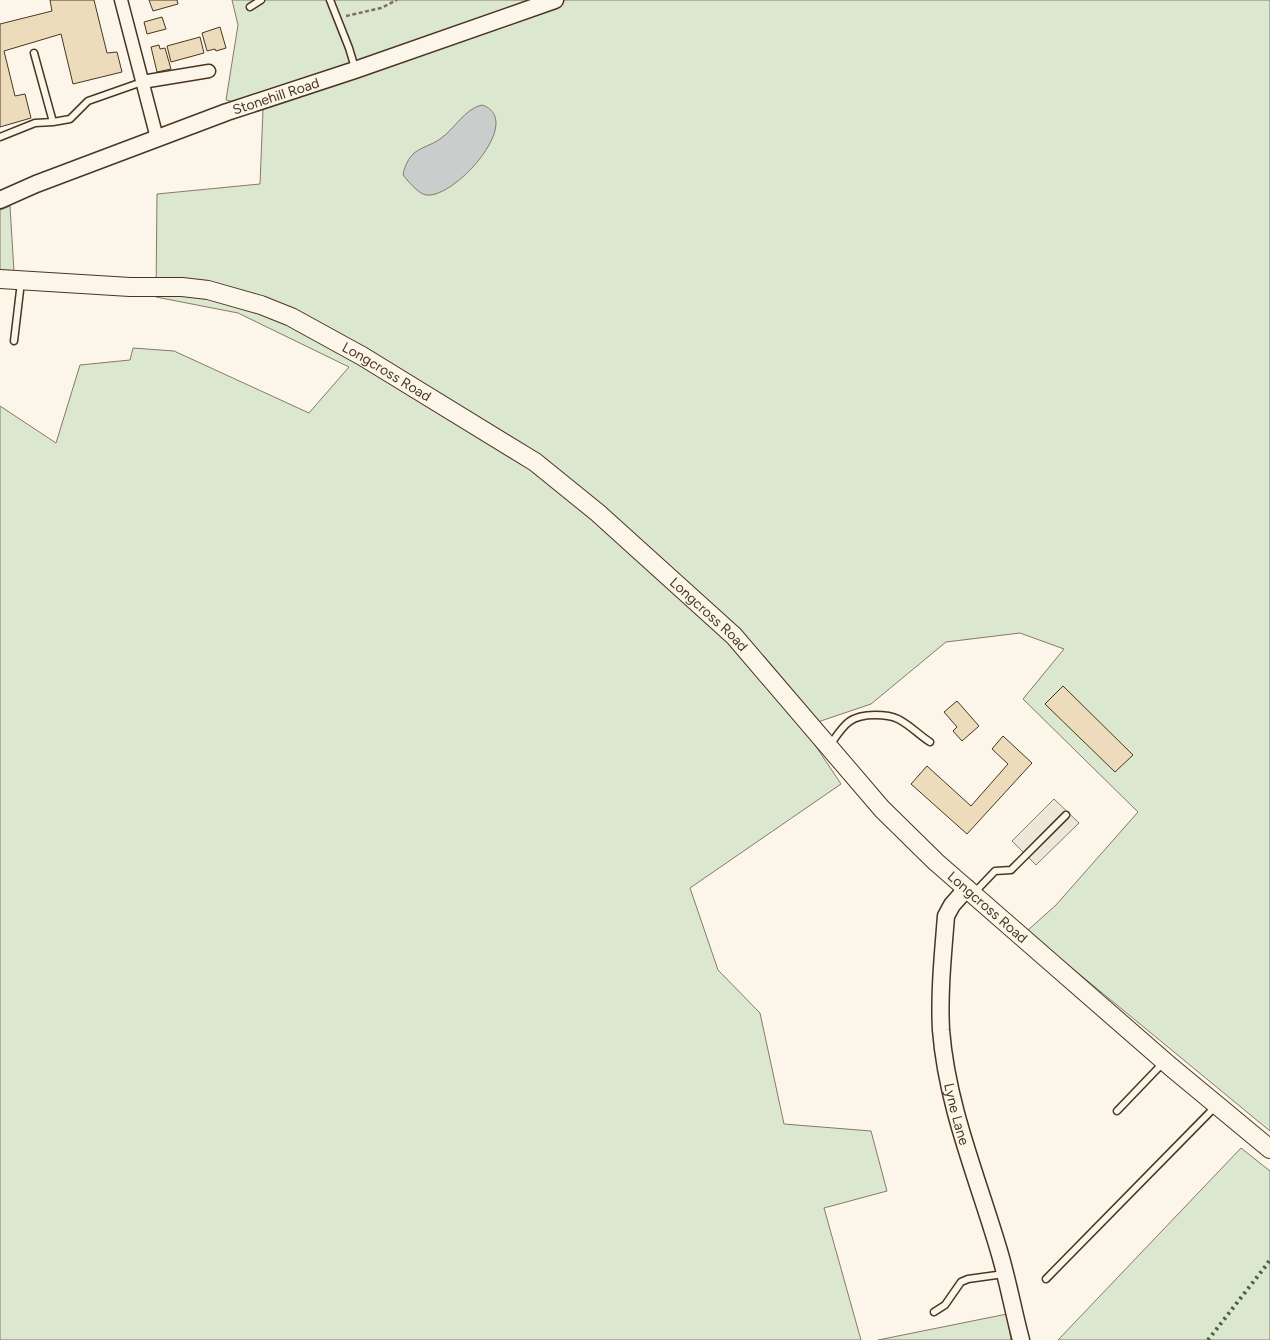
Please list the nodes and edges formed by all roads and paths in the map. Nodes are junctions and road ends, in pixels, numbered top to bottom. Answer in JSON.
{"nodes":[{"id":1,"x":121,"y":0,"type":"edge"},
{"id":2,"x":260,"y":0,"type":"edge"},
{"id":3,"x":330,"y":0,"type":"edge"},
{"id":4,"x":397,"y":0,"type":"edge"},
{"id":5,"x":555,"y":0,"type":"edge"},
{"id":6,"x":250,"y":7,"type":"dead end"},
{"id":7,"x":337,"y":18,"type":"junction"},
{"id":8,"x":34,"y":53,"type":"dead end"},
{"id":9,"x":355,"y":70,"type":"junction"},
{"id":10,"x":209,"y":71,"type":"dead end"},
{"id":11,"x":142,"y":82,"type":"junction"},
{"id":12,"x":53,"y":122,"type":"junction"},
{"id":13,"x":0,"y":138,"type":"edge"},
{"id":14,"x":157,"y":138,"type":"junction"},
{"id":15,"x":0,"y":200,"type":"edge"},
{"id":16,"x":0,"y":279,"type":"edge"},
{"id":17,"x":28,"y":281,"type":"junction"},
{"id":18,"x":14,"y":341,"type":"dead end"},
{"id":19,"x":930,"y":742,"type":"dead end"},
{"id":20,"x":830,"y":746,"type":"junction"},
{"id":21,"x":1066,"y":815,"type":"dead end"},
{"id":22,"x":970,"y":891,"type":"junction"},
{"id":23,"x":1165,"y":1062,"type":"junction"},
{"id":24,"x":1217,"y":1105,"type":"junction"},
{"id":25,"x":1117,"y":1111,"type":"dead end"},
{"id":26,"x":1270,"y":1149,"type":"edge"},
{"id":27,"x":1005,"y":1274,"type":"junction"},
{"id":28,"x":1046,"y":1279,"type":"dead end"},
{"id":29,"x":934,"y":1312,"type":"dead end"},
{"id":30,"x":1021,"y":1340,"type":"edge"}],
"edges":[{"from":1,"to":11,"type":"street"},
{"from":2,"to":6,"type":"lane"},
{"from":3,"to":7,"type":"lane"},
{"from":4,"to":7,"type":"path"},
{"from":5,"to":9,"type":"street","name":"Stonehill Road"},
{"from":7,"to":9,"type":"lane"},
{"from":8,"to":12,"type":"lane"},
{"from":9,"to":14,"type":"street","name":"Stonehill Road"},
{"from":10,"to":11,"type":"street"},
{"from":11,"to":12,"type":"lane"},
{"from":11,"to":14,"type":"street"},
{"from":12,"to":13,"type":"lane"},
{"from":14,"to":15,"type":"street","name":"Stonehill Road"},
{"from":16,"to":17,"type":"main road","name":"Longcross Road"},
{"from":17,"to":18,"type":"lane"},
{"from":17,"to":20,"type":"main road","name":"Longcross Road"},
{"from":19,"to":20,"type":"lane"},
{"from":20,"to":22,"type":"main road","name":"Longcross Road"},
{"from":21,"to":22,"type":"lane"},
{"from":22,"to":23,"type":"main road","name":"Longcross Road"},
{"from":22,"to":27,"type":"street","name":"Lyne Lane"},
{"from":23,"to":24,"type":"main road","name":"Longcross Road"},
{"from":23,"to":25,"type":"lane"},
{"from":24,"to":26,"type":"main road","name":"Longcross Road"},
{"from":24,"to":28,"type":"lane"},
{"from":27,"to":29,"type":"lane"},
{"from":27,"to":30,"type":"street","name":"Lyne Lane"}]}
